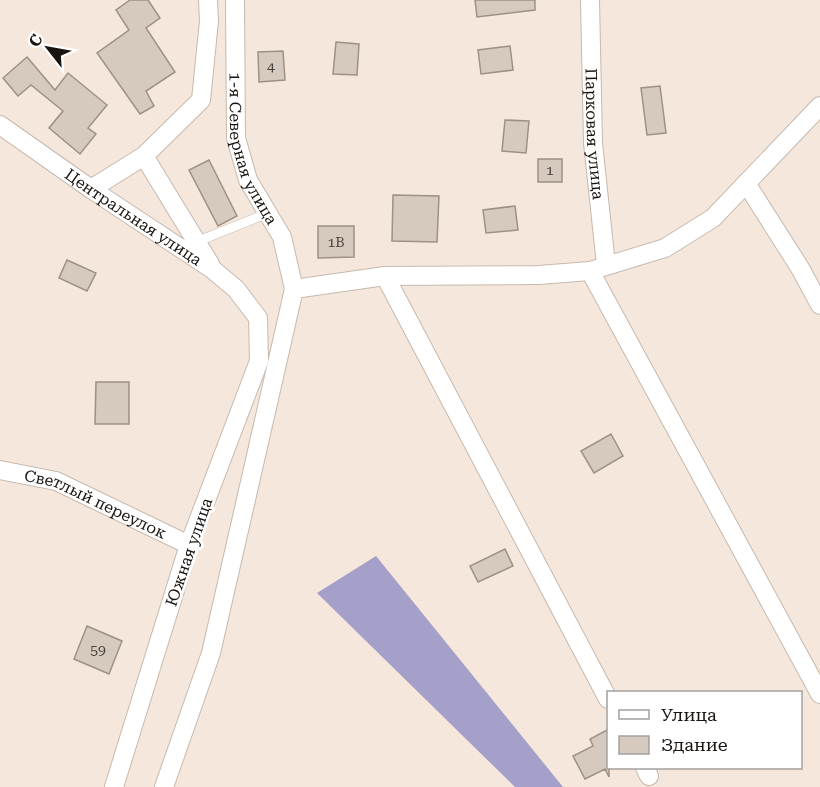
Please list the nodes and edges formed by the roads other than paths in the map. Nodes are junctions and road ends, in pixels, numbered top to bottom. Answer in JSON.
{"nodes":[{"id":1,"x":208,"y":0,"type":"edge"},
{"id":2,"x":235,"y":0,"type":"edge"},
{"id":3,"x":590,"y":0,"type":"edge"},
{"id":4,"x":820,"y":106,"type":"edge"},
{"id":5,"x":0,"y":125,"type":"edge"},
{"id":6,"x":144,"y":156,"type":"junction"},
{"id":7,"x":746,"y":183,"type":"junction"},
{"id":8,"x":91,"y":189,"type":"junction"},
{"id":9,"x":268,"y":213,"type":"junction"},
{"id":10,"x":196,"y":242,"type":"junction"},
{"id":11,"x":598,"y":268,"type":"junction"},
{"id":12,"x":212,"y":269,"type":"junction"},
{"id":13,"x":385,"y":276,"type":"junction"},
{"id":14,"x":294,"y":289,"type":"junction"},
{"id":15,"x":820,"y":305,"type":"edge"},
{"id":16,"x":258,"y":318,"type":"joint"},
{"id":17,"x":0,"y":470,"type":"edge"},
{"id":18,"x":189,"y":545,"type":"junction"},
{"id":19,"x":820,"y":694,"type":"edge"},
{"id":20,"x":607,"y":695,"type":"edge"},
{"id":21,"x":114,"y":787,"type":"edge"},
{"id":22,"x":164,"y":787,"type":"edge"}],
"edges":[{"from":1,"to":6,"type":"street"},
{"from":2,"to":9,"type":"street","name":"1-я Северная улица"},
{"from":3,"to":11,"type":"street","name":"Парковая улица"},
{"from":4,"to":7,"type":"street"},
{"from":5,"to":8,"type":"street","name":"Центральная улица"},
{"from":6,"to":8,"type":"street"},
{"from":6,"to":10,"type":"street"},
{"from":7,"to":11,"type":"street"},
{"from":7,"to":15,"type":"street"},
{"from":8,"to":12,"type":"street","name":"Центральная улица"},
{"from":9,"to":10,"type":"lane"},
{"from":9,"to":14,"type":"street","name":"1-я Северная улица"},
{"from":10,"to":12,"type":"street"},
{"from":11,"to":13,"type":"street"},
{"from":11,"to":19,"type":"street"},
{"from":12,"to":16,"type":"street","name":"Центральная улица"},
{"from":13,"to":14,"type":"street"},
{"from":13,"to":20,"type":"street"},
{"from":14,"to":22,"type":"street"},
{"from":16,"to":18,"type":"street","name":"Южная улица"},
{"from":17,"to":18,"type":"street","name":"Светлый переулок"},
{"from":18,"to":21,"type":"street","name":"Южная улица"}]}
